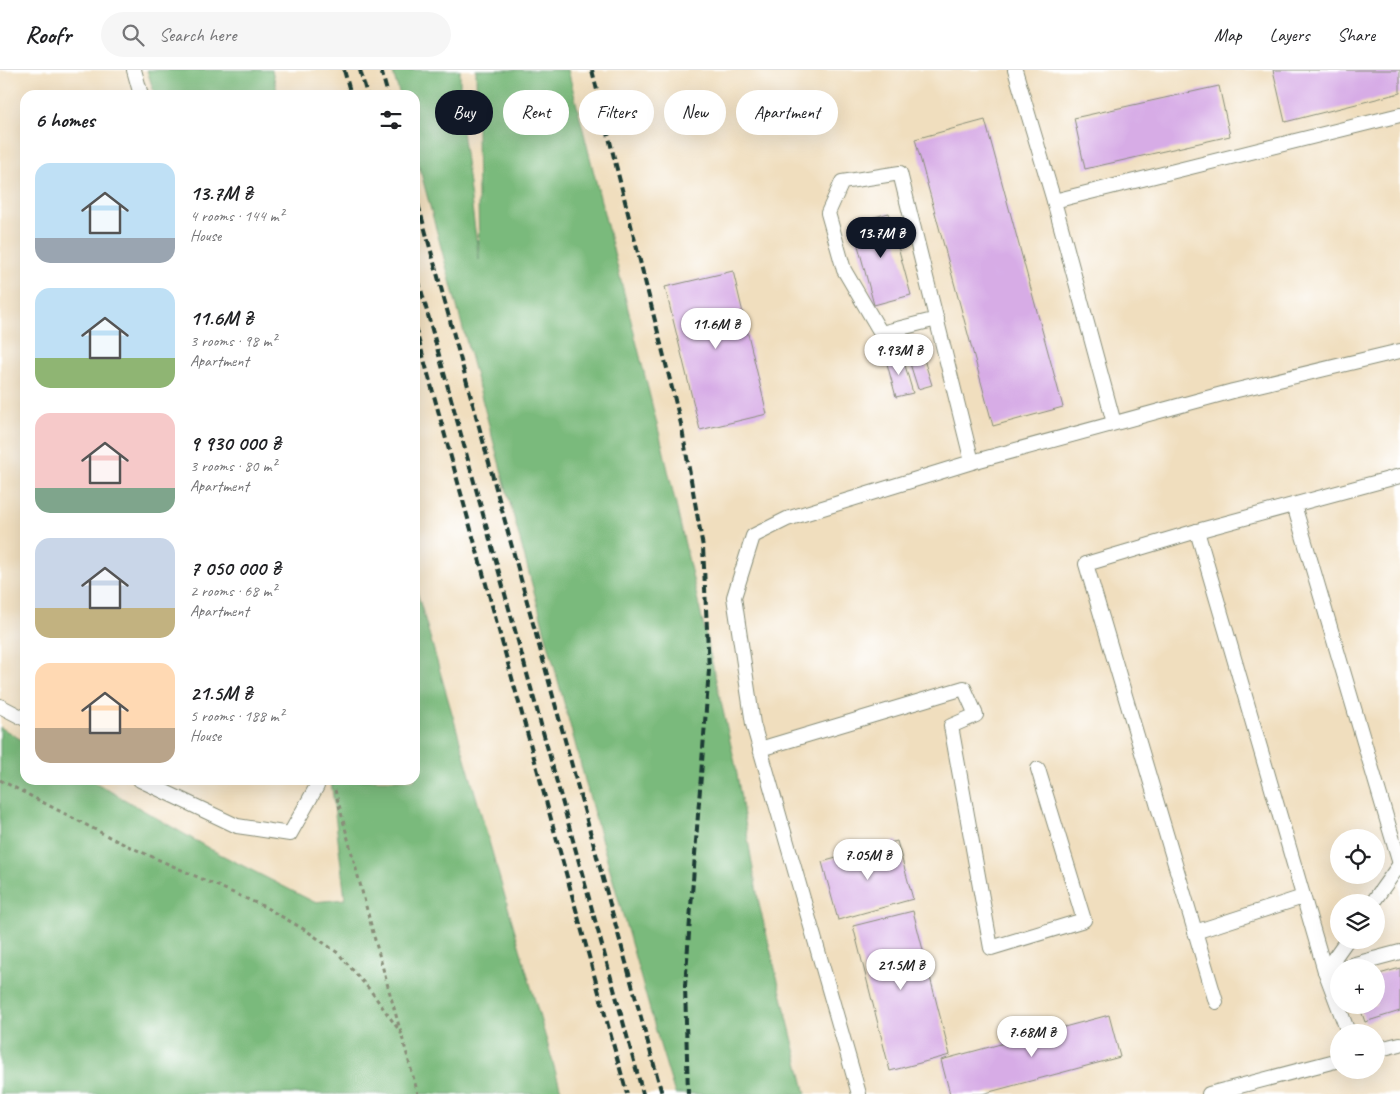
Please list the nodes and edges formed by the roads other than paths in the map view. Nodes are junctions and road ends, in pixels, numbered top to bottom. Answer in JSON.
{"nodes":[{"id":1,"x":134,"y":70,"type":"edge"},
{"id":2,"x":1015,"y":70,"type":"edge"},
{"id":3,"x":140,"y":90,"type":"edge"},
{"id":4,"x":1400,"y":115,"type":"edge"},
{"id":5,"x":1054,"y":201,"type":"junction"},
{"id":6,"x":937,"y":319,"type":"junction"},
{"id":7,"x":1400,"y":351,"type":"edge"},
{"id":8,"x":1114,"y":423,"type":"junction"},
{"id":9,"x":972,"y":462,"type":"junction"},
{"id":10,"x":1400,"y":476,"type":"edge"},
{"id":11,"x":1294,"y":505,"type":"junction"},
{"id":12,"x":1197,"y":531,"type":"junction"},
{"id":13,"x":0,"y":706,"type":"edge"},
{"id":14,"x":20,"y":716,"type":"edge"},
{"id":15,"x":760,"y":749,"type":"junction"},
{"id":16,"x":1038,"y":769,"type":"dead end"},
{"id":17,"x":151,"y":785,"type":"edge"},
{"id":18,"x":316,"y":785,"type":"edge"},
{"id":19,"x":1400,"y":864,"type":"edge"},
{"id":20,"x":1379,"y":894,"type":"edge"},
{"id":21,"x":1303,"y":897,"type":"junction"},
{"id":22,"x":1195,"y":932,"type":"junction"},
{"id":23,"x":1341,"y":949,"type":"edge"},
{"id":24,"x":1400,"y":952,"type":"edge"},
{"id":25,"x":1373,"y":959,"type":"edge"},
{"id":26,"x":1330,"y":970,"type":"edge"},
{"id":27,"x":1325,"y":971,"type":"junction"},
{"id":28,"x":1216,"y":1002,"type":"dead end"},
{"id":29,"x":1345,"y":1024,"type":"edge"},
{"id":30,"x":1400,"y":1044,"type":"edge"},
{"id":31,"x":1385,"y":1048,"type":"edge"},
{"id":32,"x":1330,"y":1062,"type":"edge"},
{"id":33,"x":859,"y":1094,"type":"edge"},
{"id":34,"x":1209,"y":1094,"type":"edge"}],
"edges":[{"from":1,"to":3,"type":"lane"},
{"from":2,"to":5,"type":"lane"},
{"from":4,"to":5,"type":"lane"},
{"from":5,"to":8,"type":"lane"},
{"from":6,"to":6,"type":"lane"},
{"from":6,"to":9,"type":"lane"},
{"from":7,"to":8,"type":"lane"},
{"from":8,"to":9,"type":"lane"},
{"from":9,"to":15,"type":"lane"},
{"from":10,"to":11,"type":"lane"},
{"from":11,"to":12,"type":"lane"},
{"from":11,"to":19,"type":"lane"},
{"from":12,"to":21,"type":"lane"},
{"from":12,"to":22,"type":"lane"},
{"from":13,"to":14,"type":"lane"},
{"from":15,"to":16,"type":"lane"},
{"from":15,"to":33,"type":"lane"},
{"from":17,"to":18,"type":"lane"},
{"from":19,"to":20,"type":"lane"},
{"from":21,"to":22,"type":"lane"},
{"from":21,"to":27,"type":"lane"},
{"from":22,"to":28,"type":"lane"},
{"from":23,"to":27,"type":"lane"},
{"from":24,"to":25,"type":"lane"},
{"from":26,"to":27,"type":"lane"},
{"from":27,"to":29,"type":"lane"},
{"from":30,"to":31,"type":"lane"},
{"from":32,"to":34,"type":"lane"}]}
